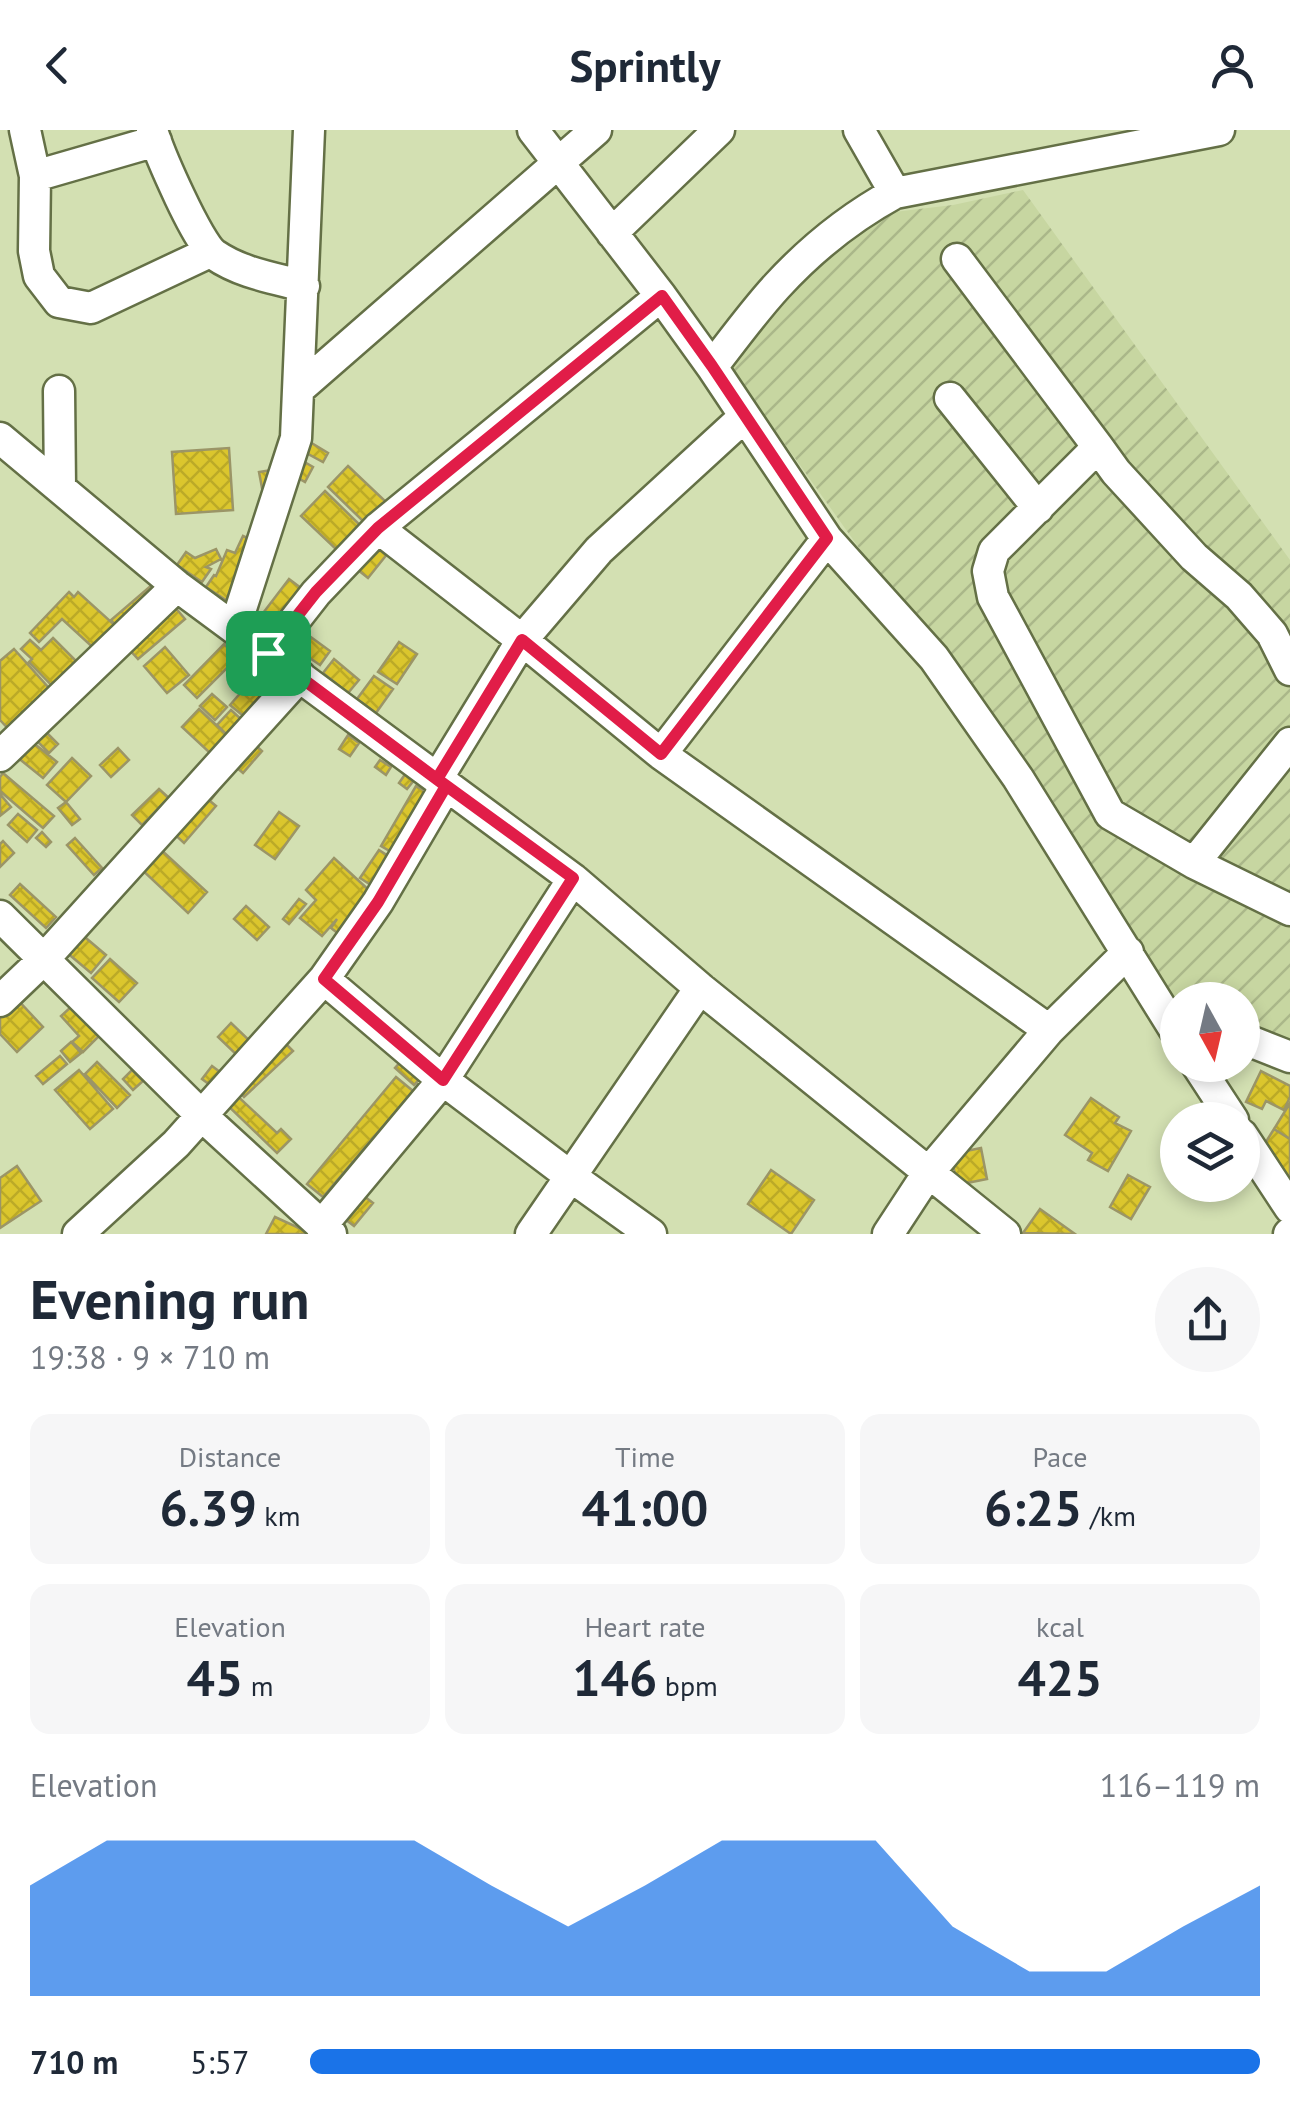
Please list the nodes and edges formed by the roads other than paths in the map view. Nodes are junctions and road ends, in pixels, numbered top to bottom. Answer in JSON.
{"nodes":[{"id":1,"x":25,"y":130,"type":"edge"},
{"id":2,"x":310,"y":130,"type":"edge"},
{"id":3,"x":533,"y":130,"type":"edge"},
{"id":4,"x":596,"y":130,"type":"edge"},
{"id":5,"x":719,"y":130,"type":"edge"},
{"id":6,"x":859,"y":130,"type":"edge"},
{"id":7,"x":1220,"y":130,"type":"edge"},
{"id":8,"x":154,"y":135,"type":"edge"},
{"id":9,"x":1138,"y":138,"type":"edge"},
{"id":10,"x":558,"y":163,"type":"junction"},
{"id":11,"x":36,"y":176,"type":"junction"},
{"id":12,"x":895,"y":192,"type":"junction"},
{"id":13,"x":612,"y":233,"type":"junction"},
{"id":14,"x":210,"y":252,"type":"junction"},
{"id":15,"x":957,"y":259,"type":"dead end"},
{"id":16,"x":304,"y":286,"type":"junction"},
{"id":17,"x":662,"y":296,"type":"junction"},
{"id":18,"x":712,"y":366,"type":"junction"},
{"id":19,"x":300,"y":388,"type":"junction"},
{"id":20,"x":59,"y":391,"type":"dead end"},
{"id":21,"x":950,"y":398,"type":"dead end"},
{"id":22,"x":744,"y":417,"type":"junction"},
{"id":23,"x":0,"y":438,"type":"edge"},
{"id":24,"x":1098,"y":448,"type":"junction"},
{"id":25,"x":60,"y":488,"type":"junction"},
{"id":26,"x":1038,"y":508,"type":"junction"},
{"id":27,"x":378,"y":528,"type":"junction"},
{"id":28,"x":827,"y":538,"type":"junction"},
{"id":29,"x":177,"y":586,"type":"junction"},
{"id":30,"x":235,"y":627,"type":"junction"},
{"id":31,"x":522,"y":640,"type":"junction"},
{"id":32,"x":268,"y":653,"type":"junction"},
{"id":33,"x":1290,"y":670,"type":"edge"},
{"id":34,"x":300,"y":676,"type":"junction"},
{"id":35,"x":1290,"y":743,"type":"edge"},
{"id":36,"x":661,"y":754,"type":"junction"},
{"id":37,"x":0,"y":756,"type":"edge"},
{"id":38,"x":441,"y":782,"type":"junction"},
{"id":39,"x":1194,"y":862,"type":"junction"},
{"id":40,"x":573,"y":878,"type":"junction"},
{"id":41,"x":1290,"y":910,"type":"edge"},
{"id":42,"x":0,"y":916,"type":"edge"},
{"id":43,"x":1128,"y":952,"type":"junction"},
{"id":44,"x":44,"y":960,"type":"junction"},
{"id":45,"x":324,"y":979,"type":"junction"},
{"id":46,"x":700,"y":988,"type":"junction"},
{"id":47,"x":1160,"y":998,"type":"edge"},
{"id":48,"x":0,"y":1001,"type":"edge"},
{"id":49,"x":1049,"y":1030,"type":"junction"},
{"id":50,"x":1260,"y":1045,"type":"edge"},
{"id":51,"x":1290,"y":1057,"type":"edge"},
{"id":52,"x":443,"y":1080,"type":"junction"},
{"id":53,"x":201,"y":1115,"type":"junction"},
{"id":54,"x":1260,"y":1162,"type":"edge"},
{"id":55,"x":928,"y":1173,"type":"junction"},
{"id":56,"x":570,"y":1176,"type":"junction"},
{"id":57,"x":1290,"y":1208,"type":"edge"},
{"id":58,"x":326,"y":1230,"type":"edge"},
{"id":59,"x":78,"y":1234,"type":"edge"},
{"id":60,"x":531,"y":1234,"type":"edge"},
{"id":61,"x":651,"y":1234,"type":"edge"},
{"id":62,"x":888,"y":1234,"type":"edge"},
{"id":63,"x":1005,"y":1234,"type":"edge"}],
"edges":[{"from":1,"to":11,"type":"street"},
{"from":2,"to":16,"type":"street"},
{"from":3,"to":10,"type":"street"},
{"from":4,"to":10,"type":"street"},
{"from":5,"to":13,"type":"street"},
{"from":6,"to":12,"type":"street"},
{"from":7,"to":9,"type":"street"},
{"from":8,"to":11,"type":"street"},
{"from":8,"to":14,"type":"street"},
{"from":9,"to":12,"type":"street"},
{"from":10,"to":13,"type":"street"},
{"from":10,"to":19,"type":"street"},
{"from":11,"to":14,"type":"street"},
{"from":12,"to":18,"type":"street"},
{"from":13,"to":17,"type":"street"},
{"from":14,"to":16,"type":"street"},
{"from":15,"to":24,"type":"street"},
{"from":16,"to":19,"type":"street"},
{"from":17,"to":18,"type":"street"},
{"from":17,"to":27,"type":"street"},
{"from":18,"to":22,"type":"street"},
{"from":19,"to":30,"type":"street"},
{"from":20,"to":25,"type":"street"},
{"from":21,"to":26,"type":"street"},
{"from":22,"to":28,"type":"street"},
{"from":22,"to":31,"type":"street"},
{"from":23,"to":25,"type":"street"},
{"from":24,"to":26,"type":"street"},
{"from":24,"to":33,"type":"street"},
{"from":25,"to":29,"type":"street"},
{"from":26,"to":39,"type":"street"},
{"from":27,"to":31,"type":"street"},
{"from":27,"to":32,"type":"street"},
{"from":28,"to":36,"type":"street"},
{"from":28,"to":43,"type":"street"},
{"from":29,"to":30,"type":"street"},
{"from":29,"to":37,"type":"street"},
{"from":30,"to":32,"type":"street"},
{"from":31,"to":36,"type":"street"},
{"from":31,"to":38,"type":"street"},
{"from":32,"to":34,"type":"street"},
{"from":34,"to":38,"type":"street"},
{"from":34,"to":44,"type":"street"},
{"from":35,"to":39,"type":"street"},
{"from":36,"to":49,"type":"street"},
{"from":38,"to":40,"type":"street"},
{"from":38,"to":45,"type":"street"},
{"from":39,"to":41,"type":"street"},
{"from":40,"to":46,"type":"street"},
{"from":40,"to":52,"type":"street"},
{"from":42,"to":44,"type":"street"},
{"from":43,"to":47,"type":"street"},
{"from":43,"to":49,"type":"street"},
{"from":44,"to":48,"type":"street"},
{"from":44,"to":53,"type":"street"},
{"from":45,"to":52,"type":"street"},
{"from":45,"to":53,"type":"street"},
{"from":46,"to":55,"type":"street"},
{"from":46,"to":56,"type":"street"},
{"from":49,"to":55,"type":"street"},
{"from":50,"to":51,"type":"street"},
{"from":52,"to":56,"type":"street"},
{"from":52,"to":58,"type":"street"},
{"from":53,"to":58,"type":"street"},
{"from":53,"to":59,"type":"street"},
{"from":54,"to":57,"type":"street"},
{"from":55,"to":62,"type":"street"},
{"from":55,"to":63,"type":"street"},
{"from":56,"to":60,"type":"street"},
{"from":56,"to":61,"type":"street"}]}
